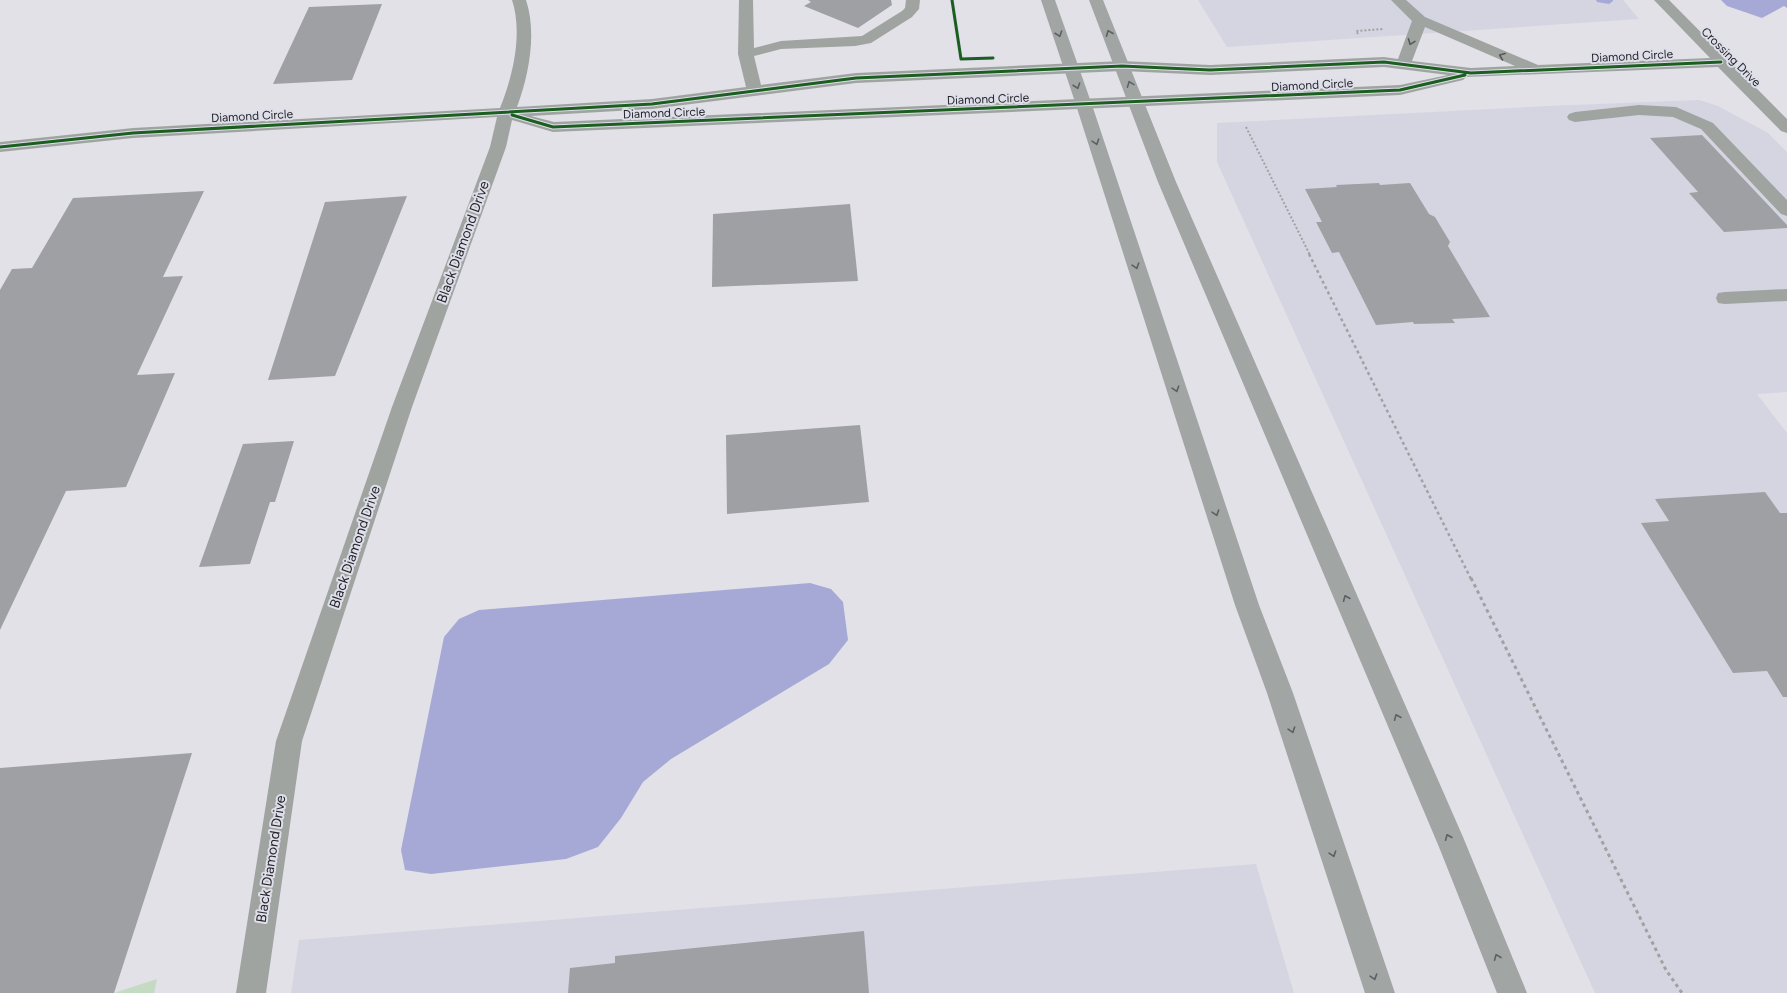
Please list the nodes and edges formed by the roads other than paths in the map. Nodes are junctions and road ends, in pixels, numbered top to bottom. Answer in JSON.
{"nodes":[{"id":1,"x":519,"y":0,"type":"edge"},
{"id":2,"x":746,"y":0,"type":"edge"},
{"id":3,"x":913,"y":0,"type":"edge"},
{"id":4,"x":1048,"y":0,"type":"edge"},
{"id":5,"x":1096,"y":0,"type":"edge"},
{"id":6,"x":1398,"y":0,"type":"edge"},
{"id":7,"x":1660,"y":0,"type":"edge"},
{"id":8,"x":1420,"y":20,"type":"junction"},
{"id":9,"x":746,"y":54,"type":"junction"},
{"id":10,"x":1721,"y":62,"type":"junction"},
{"id":11,"x":1403,"y":65,"type":"junction"},
{"id":12,"x":1122,"y":66,"type":"junction"},
{"id":13,"x":1071,"y":68,"type":"junction"},
{"id":14,"x":1539,"y":70,"type":"junction"},
{"id":15,"x":1471,"y":74,"type":"junction"},
{"id":16,"x":754,"y":90,"type":"junction"},
{"id":17,"x":1137,"y":103,"type":"junction"},
{"id":18,"x":1084,"y":105,"type":"junction"},
{"id":19,"x":506,"y":113,"type":"junction"},
{"id":20,"x":1575,"y":117,"type":"dead end"},
{"id":21,"x":1787,"y":128,"type":"edge"},
{"id":22,"x":0,"y":147,"type":"edge"},
{"id":23,"x":1787,"y":210,"type":"edge"},
{"id":24,"x":1787,"y":295,"type":"edge"},
{"id":25,"x":1726,"y":298,"type":"dead end"},
{"id":26,"x":251,"y":993,"type":"edge"},
{"id":27,"x":1380,"y":993,"type":"edge"},
{"id":28,"x":1512,"y":993,"type":"edge"}],
"edges":[{"from":1,"to":19,"type":"street","name":"Black Diamond Drive"},
{"from":2,"to":9,"type":"street"},
{"from":3,"to":9,"type":"street"},
{"from":4,"to":13,"type":"main road","one_way":true},
{"from":12,"to":5,"type":"main road","one_way":true},
{"from":6,"to":8,"type":"street"},
{"from":7,"to":10,"type":"street","name":"Crossing Drive"},
{"from":8,"to":11,"type":"street","one_way":true},
{"from":14,"to":8,"type":"street","one_way":true},
{"from":9,"to":16,"type":"street"},
{"from":10,"to":14,"type":"street","name":"Diamond Circle"},
{"from":10,"to":21,"type":"street","name":"Crossing Drive"},
{"from":11,"to":12,"type":"street","name":"Diamond Circle"},
{"from":11,"to":15,"type":"street","name":"Diamond Circle"},
{"from":12,"to":13,"type":"street","name":"Diamond Circle"},
{"from":17,"to":12,"type":"main road","one_way":true},
{"from":13,"to":16,"type":"street","name":"Diamond Circle"},
{"from":13,"to":18,"type":"main road","one_way":true},
{"from":14,"to":15,"type":"street","name":"Diamond Circle"},
{"from":15,"to":17,"type":"street","name":"Diamond Circle"},
{"from":16,"to":19,"type":"street","name":"Diamond Circle"},
{"from":17,"to":18,"type":"street","name":"Diamond Circle"},
{"from":28,"to":17,"type":"main road","one_way":true},
{"from":18,"to":19,"type":"street","name":"Diamond Circle"},
{"from":18,"to":27,"type":"main road","one_way":true},
{"from":19,"to":22,"type":"street","name":"Diamond Circle"},
{"from":19,"to":26,"type":"street","name":"Black Diamond Drive"},
{"from":20,"to":23,"type":"street"},
{"from":24,"to":25,"type":"street"}]}
